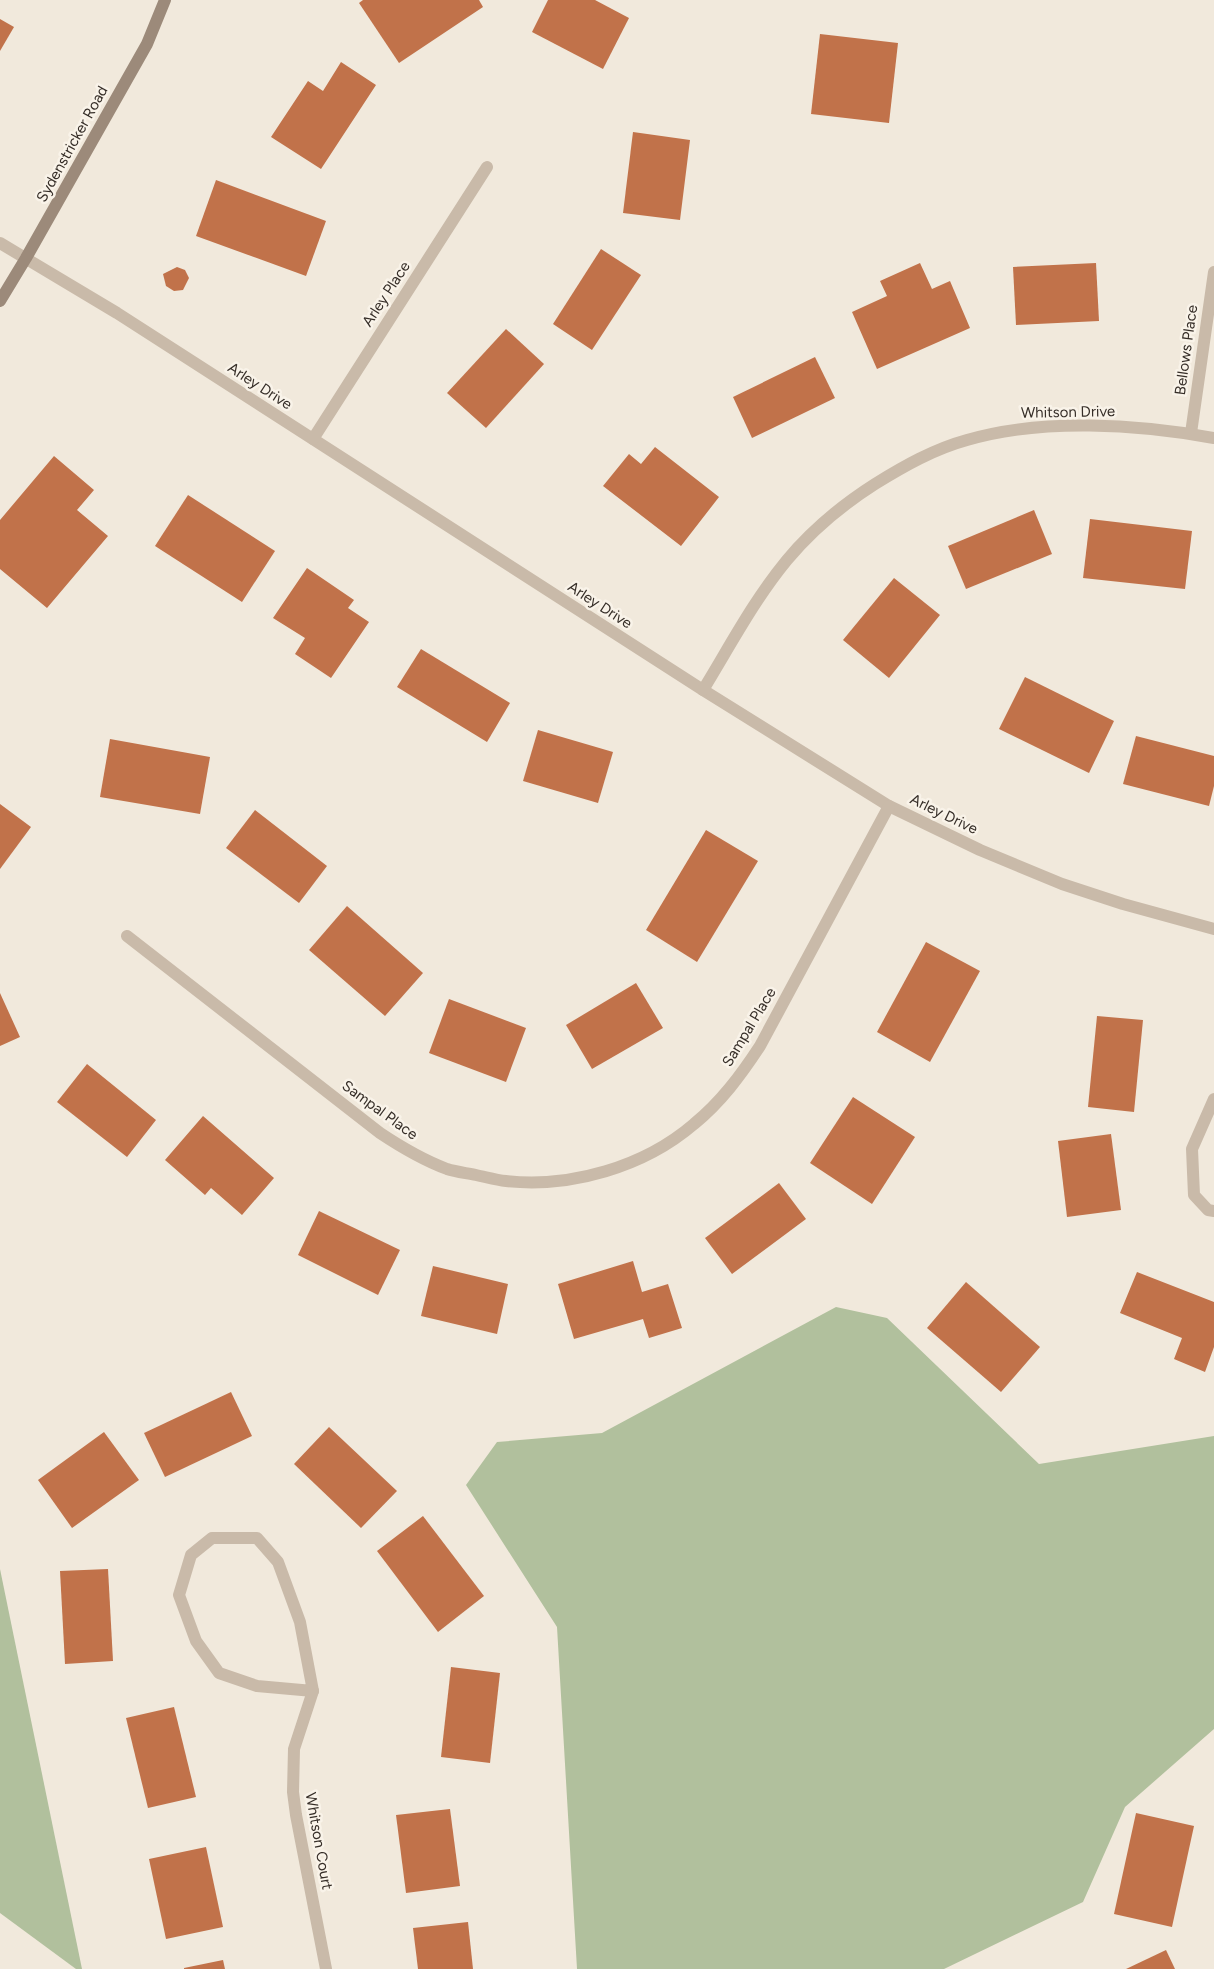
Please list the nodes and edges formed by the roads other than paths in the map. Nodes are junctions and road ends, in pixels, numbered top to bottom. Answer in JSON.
{"nodes":[{"id":1,"x":165,"y":0,"type":"edge"},
{"id":2,"x":487,"y":167,"type":"dead end"},
{"id":3,"x":0,"y":243,"type":"edge"},
{"id":4,"x":26,"y":258,"type":"junction"},
{"id":5,"x":1214,"y":272,"type":"edge"},
{"id":6,"x":0,"y":301,"type":"edge"},
{"id":7,"x":1191,"y":434,"type":"junction"},
{"id":8,"x":1214,"y":438,"type":"edge"},
{"id":9,"x":313,"y":439,"type":"junction"},
{"id":10,"x":703,"y":690,"type":"junction"},
{"id":11,"x":889,"y":806,"type":"junction"},
{"id":12,"x":1214,"y":929,"type":"edge"},
{"id":13,"x":127,"y":936,"type":"dead end"},
{"id":14,"x":1214,"y":1099,"type":"edge"},
{"id":15,"x":1214,"y":1211,"type":"edge"},
{"id":16,"x":313,"y":1691,"type":"junction"},
{"id":17,"x":326,"y":1969,"type":"edge"}],
"edges":[{"from":1,"to":4,"type":"main road","name":"Sydenstricker Road"},
{"from":2,"to":9,"type":"street","name":"Arley Place"},
{"from":3,"to":4,"type":"street","name":"Arley Drive"},
{"from":4,"to":6,"type":"main road","name":"Sydenstricker Road"},
{"from":4,"to":9,"type":"street","name":"Arley Drive"},
{"from":5,"to":7,"type":"street","name":"Bellows Place"},
{"from":7,"to":8,"type":"street","name":"Whitson Drive"},
{"from":7,"to":10,"type":"street","name":"Whitson Drive"},
{"from":9,"to":10,"type":"street","name":"Arley Drive"},
{"from":10,"to":11,"type":"street","name":"Arley Drive"},
{"from":11,"to":12,"type":"street","name":"Arley Drive"},
{"from":11,"to":13,"type":"street","name":"Sampal Place"},
{"from":14,"to":15,"type":"street"},
{"from":16,"to":16,"type":"street"},
{"from":16,"to":17,"type":"street","name":"Whitson Court"}]}
